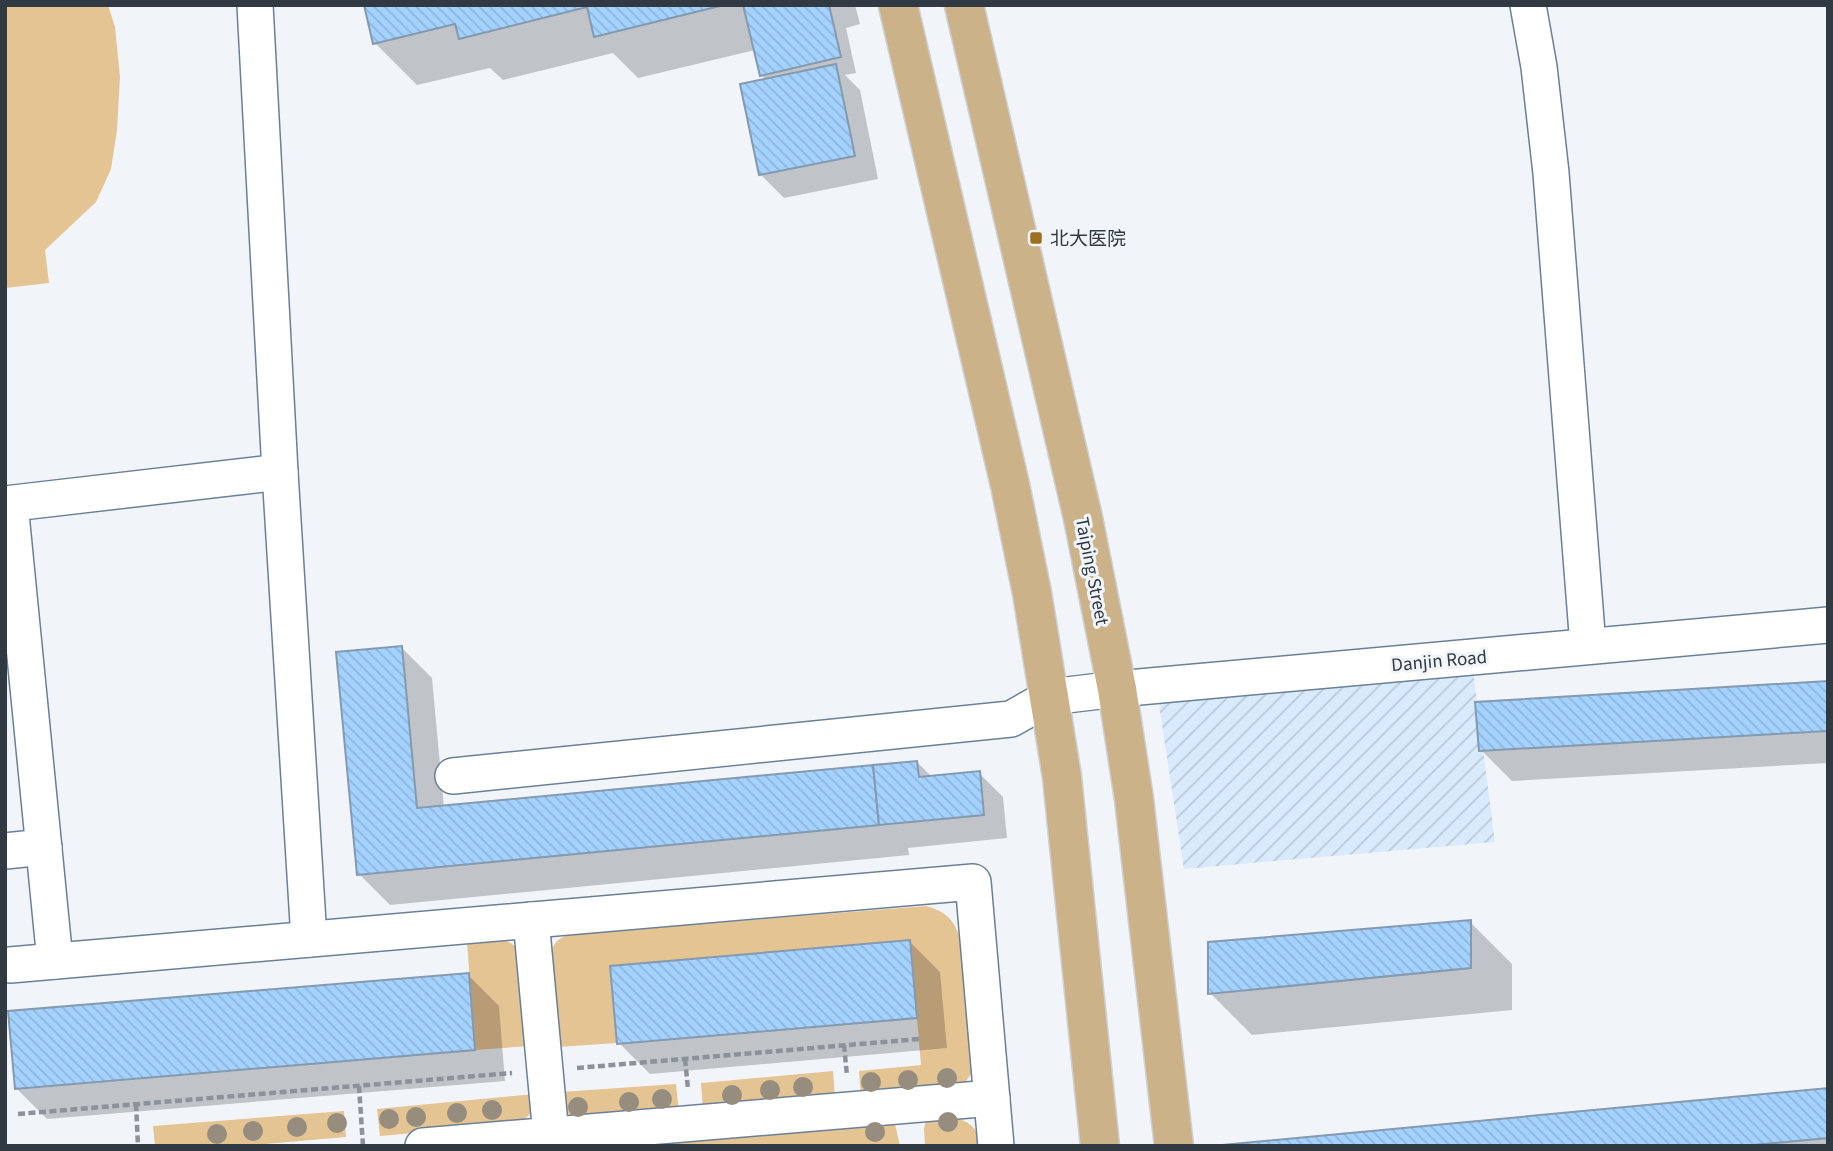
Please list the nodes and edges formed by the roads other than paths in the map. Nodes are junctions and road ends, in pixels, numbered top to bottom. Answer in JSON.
{"nodes":[{"id":1,"x":255,"y":5,"type":"edge"},
{"id":2,"x":898,"y":5,"type":"edge"},
{"id":3,"x":964,"y":5,"type":"edge"},
{"id":4,"x":1528,"y":5,"type":"edge"},
{"id":5,"x":280,"y":471,"type":"junction"},
{"id":6,"x":8,"y":504,"type":"edge"},
{"id":7,"x":1828,"y":625,"type":"edge"},
{"id":8,"x":1588,"y":646,"type":"junction"},
{"id":9,"x":1117,"y":690,"type":"junction"},
{"id":10,"x":1050,"y":697,"type":"junction"},
{"id":11,"x":453,"y":776,"type":"dead end"},
{"id":12,"x":44,"y":847,"type":"junction"},
{"id":13,"x":5,"y":851,"type":"edge"},
{"id":14,"x":531,"y":920,"type":"junction"},
{"id":15,"x":309,"y":939,"type":"junction"},
{"id":16,"x":55,"y":961,"type":"junction"},
{"id":17,"x":10,"y":965,"type":"dead end"},
{"id":18,"x":992,"y":1098,"type":"junction"},
{"id":19,"x":551,"y":1140,"type":"edge"},
{"id":20,"x":423,"y":1146,"type":"edge"},
{"id":21,"x":996,"y":1146,"type":"edge"},
{"id":22,"x":1100,"y":1146,"type":"edge"},
{"id":23,"x":1174,"y":1146,"type":"edge"}],
"edges":[{"from":1,"to":5,"type":"street"},
{"from":2,"to":10,"type":"main road"},
{"from":3,"to":9,"type":"main road","name":"Taiping Street"},
{"from":4,"to":8,"type":"street"},
{"from":5,"to":6,"type":"street"},
{"from":5,"to":15,"type":"street"},
{"from":6,"to":12,"type":"street"},
{"from":7,"to":8,"type":"street","name":"Danjin Road"},
{"from":8,"to":9,"type":"street","name":"Danjin Road"},
{"from":9,"to":10,"type":"street","name":"Danjin Road"},
{"from":9,"to":23,"type":"main road","name":"Taiping Street"},
{"from":10,"to":11,"type":"street"},
{"from":10,"to":22,"type":"main road"},
{"from":12,"to":13,"type":"street"},
{"from":12,"to":16,"type":"street"},
{"from":14,"to":15,"type":"street"},
{"from":14,"to":18,"type":"street"},
{"from":14,"to":19,"type":"street"},
{"from":15,"to":16,"type":"street"},
{"from":16,"to":17,"type":"street"},
{"from":18,"to":19,"type":"street"},
{"from":18,"to":21,"type":"street"},
{"from":19,"to":20,"type":"street"}]}
